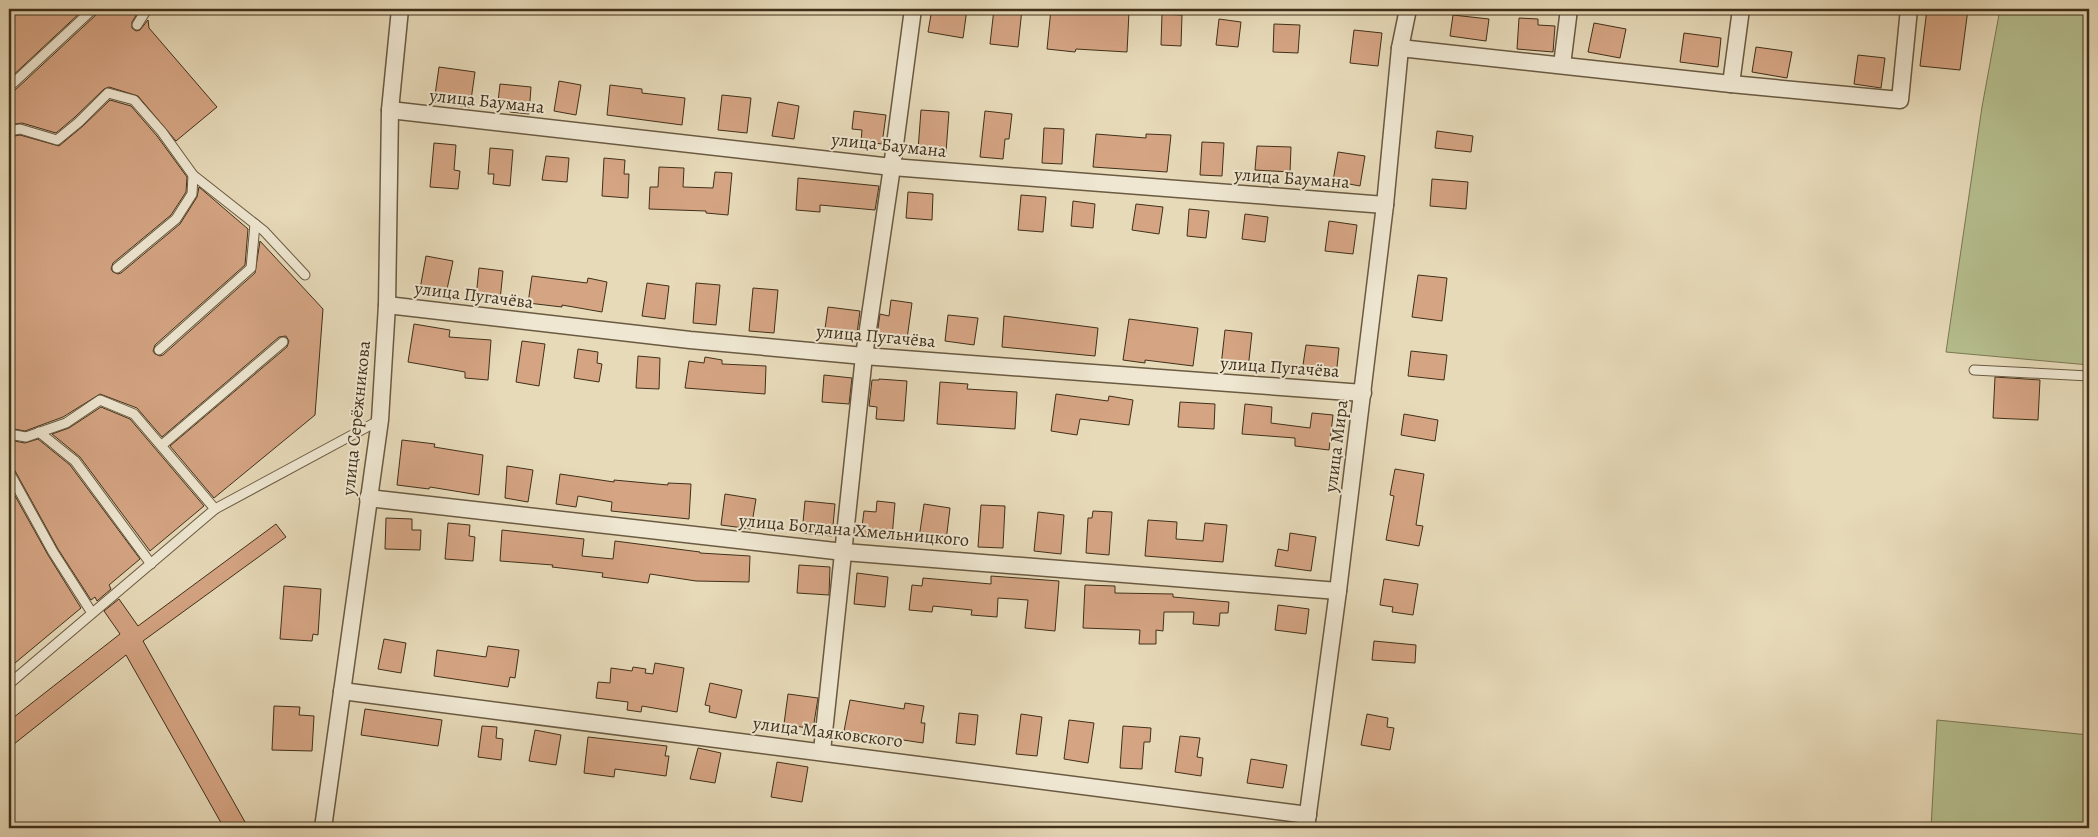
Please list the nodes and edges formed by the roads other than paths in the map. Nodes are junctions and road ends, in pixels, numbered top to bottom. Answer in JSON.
{"nodes":[{"id":1,"x":93,"y":9,"type":"edge"},
{"id":2,"x":147,"y":9,"type":"edge"},
{"id":3,"x":400,"y":9,"type":"edge"},
{"id":4,"x":913,"y":9,"type":"edge"},
{"id":5,"x":1408,"y":9,"type":"edge"},
{"id":6,"x":1570,"y":9,"type":"edge"},
{"id":7,"x":1741,"y":9,"type":"edge"},
{"id":8,"x":1909,"y":9,"type":"edge"},
{"id":9,"x":138,"y":25,"type":"dead end"},
{"id":10,"x":1400,"y":48,"type":"junction"},
{"id":11,"x":1562,"y":65,"type":"junction"},
{"id":12,"x":1732,"y":84,"type":"junction"},
{"id":13,"x":9,"y":86,"type":"edge"},
{"id":14,"x":390,"y":110,"type":"junction"},
{"id":15,"x":9,"y":131,"type":"edge"},
{"id":16,"x":892,"y":167,"type":"junction"},
{"id":17,"x":193,"y":175,"type":"junction"},
{"id":18,"x":1385,"y":205,"type":"junction"},
{"id":19,"x":255,"y":224,"type":"junction"},
{"id":20,"x":117,"y":268,"type":"dead end"},
{"id":21,"x":305,"y":275,"type":"dead end"},
{"id":22,"x":388,"y":305,"type":"junction"},
{"id":23,"x":283,"y":342,"type":"dead end"},
{"id":24,"x":159,"y":350,"type":"dead end"},
{"id":25,"x":864,"y":356,"type":"junction"},
{"id":26,"x":1974,"y":370,"type":"dead end"},
{"id":27,"x":2089,"y":376,"type":"edge"},
{"id":28,"x":1363,"y":393,"type":"junction"},
{"id":29,"x":380,"y":420,"type":"junction"},
{"id":30,"x":39,"y":432,"type":"junction"},
{"id":31,"x":9,"y":434,"type":"edge"},
{"id":32,"x":162,"y":445,"type":"junction"},
{"id":33,"x":9,"y":472,"type":"edge"},
{"id":34,"x":368,"y":498,"type":"junction"},
{"id":35,"x":216,"y":509,"type":"junction"},
{"id":36,"x":844,"y":552,"type":"junction"},
{"id":37,"x":151,"y":564,"type":"junction"},
{"id":38,"x":1338,"y":591,"type":"junction"},
{"id":39,"x":92,"y":613,"type":"junction"},
{"id":40,"x":9,"y":684,"type":"edge"},
{"id":41,"x":342,"y":691,"type":"junction"},
{"id":42,"x":822,"y":751,"type":"junction"},
{"id":43,"x":1307,"y":822,"type":"edge"},
{"id":44,"x":323,"y":828,"type":"edge"}],
"edges":[{"from":1,"to":13,"type":"lane"},
{"from":2,"to":9,"type":"lane"},
{"from":3,"to":14,"type":"street","name":"улица Серёжникова"},
{"from":4,"to":16,"type":"street"},
{"from":5,"to":10,"type":"street","name":"улица Мира"},
{"from":6,"to":11,"type":"street"},
{"from":7,"to":12,"type":"street"},
{"from":8,"to":12,"type":"street"},
{"from":10,"to":11,"type":"street"},
{"from":10,"to":18,"type":"street","name":"улица Мира"},
{"from":11,"to":12,"type":"street"},
{"from":14,"to":16,"type":"street","name":"улица Баумана"},
{"from":14,"to":22,"type":"street","name":"улица Серёжникова"},
{"from":15,"to":17,"type":"lane"},
{"from":16,"to":18,"type":"street","name":"улица Баумана"},
{"from":16,"to":25,"type":"street"},
{"from":17,"to":19,"type":"lane"},
{"from":17,"to":20,"type":"lane"},
{"from":18,"to":28,"type":"street","name":"улица Мира"},
{"from":19,"to":21,"type":"lane"},
{"from":19,"to":24,"type":"lane"},
{"from":22,"to":25,"type":"street","name":"улица Пугачёва"},
{"from":22,"to":29,"type":"street","name":"улица Серёжникова"},
{"from":23,"to":32,"type":"lane"},
{"from":25,"to":28,"type":"street","name":"улица Пугачёва"},
{"from":25,"to":36,"type":"street"},
{"from":26,"to":27,"type":"lane"},
{"from":28,"to":38,"type":"street","name":"улица Мира"},
{"from":29,"to":34,"type":"street","name":"улица Серёжникова"},
{"from":29,"to":35,"type":"lane"},
{"from":30,"to":31,"type":"lane"},
{"from":30,"to":32,"type":"lane"},
{"from":30,"to":37,"type":"lane"},
{"from":32,"to":35,"type":"lane"},
{"from":33,"to":39,"type":"lane"},
{"from":34,"to":36,"type":"street","name":"улица Богдана Хмельницкого"},
{"from":34,"to":41,"type":"street","name":"улица Серёжникова"},
{"from":35,"to":37,"type":"lane"},
{"from":36,"to":38,"type":"street","name":"улица Богдана Хмельницкого"},
{"from":36,"to":42,"type":"street"},
{"from":37,"to":39,"type":"lane"},
{"from":38,"to":43,"type":"street","name":"улица Мира"},
{"from":39,"to":40,"type":"lane"},
{"from":41,"to":42,"type":"street","name":"улица Маяковского"},
{"from":41,"to":44,"type":"street","name":"улица Серёжникова"},
{"from":42,"to":43,"type":"street","name":"улица Маяковского"}]}
